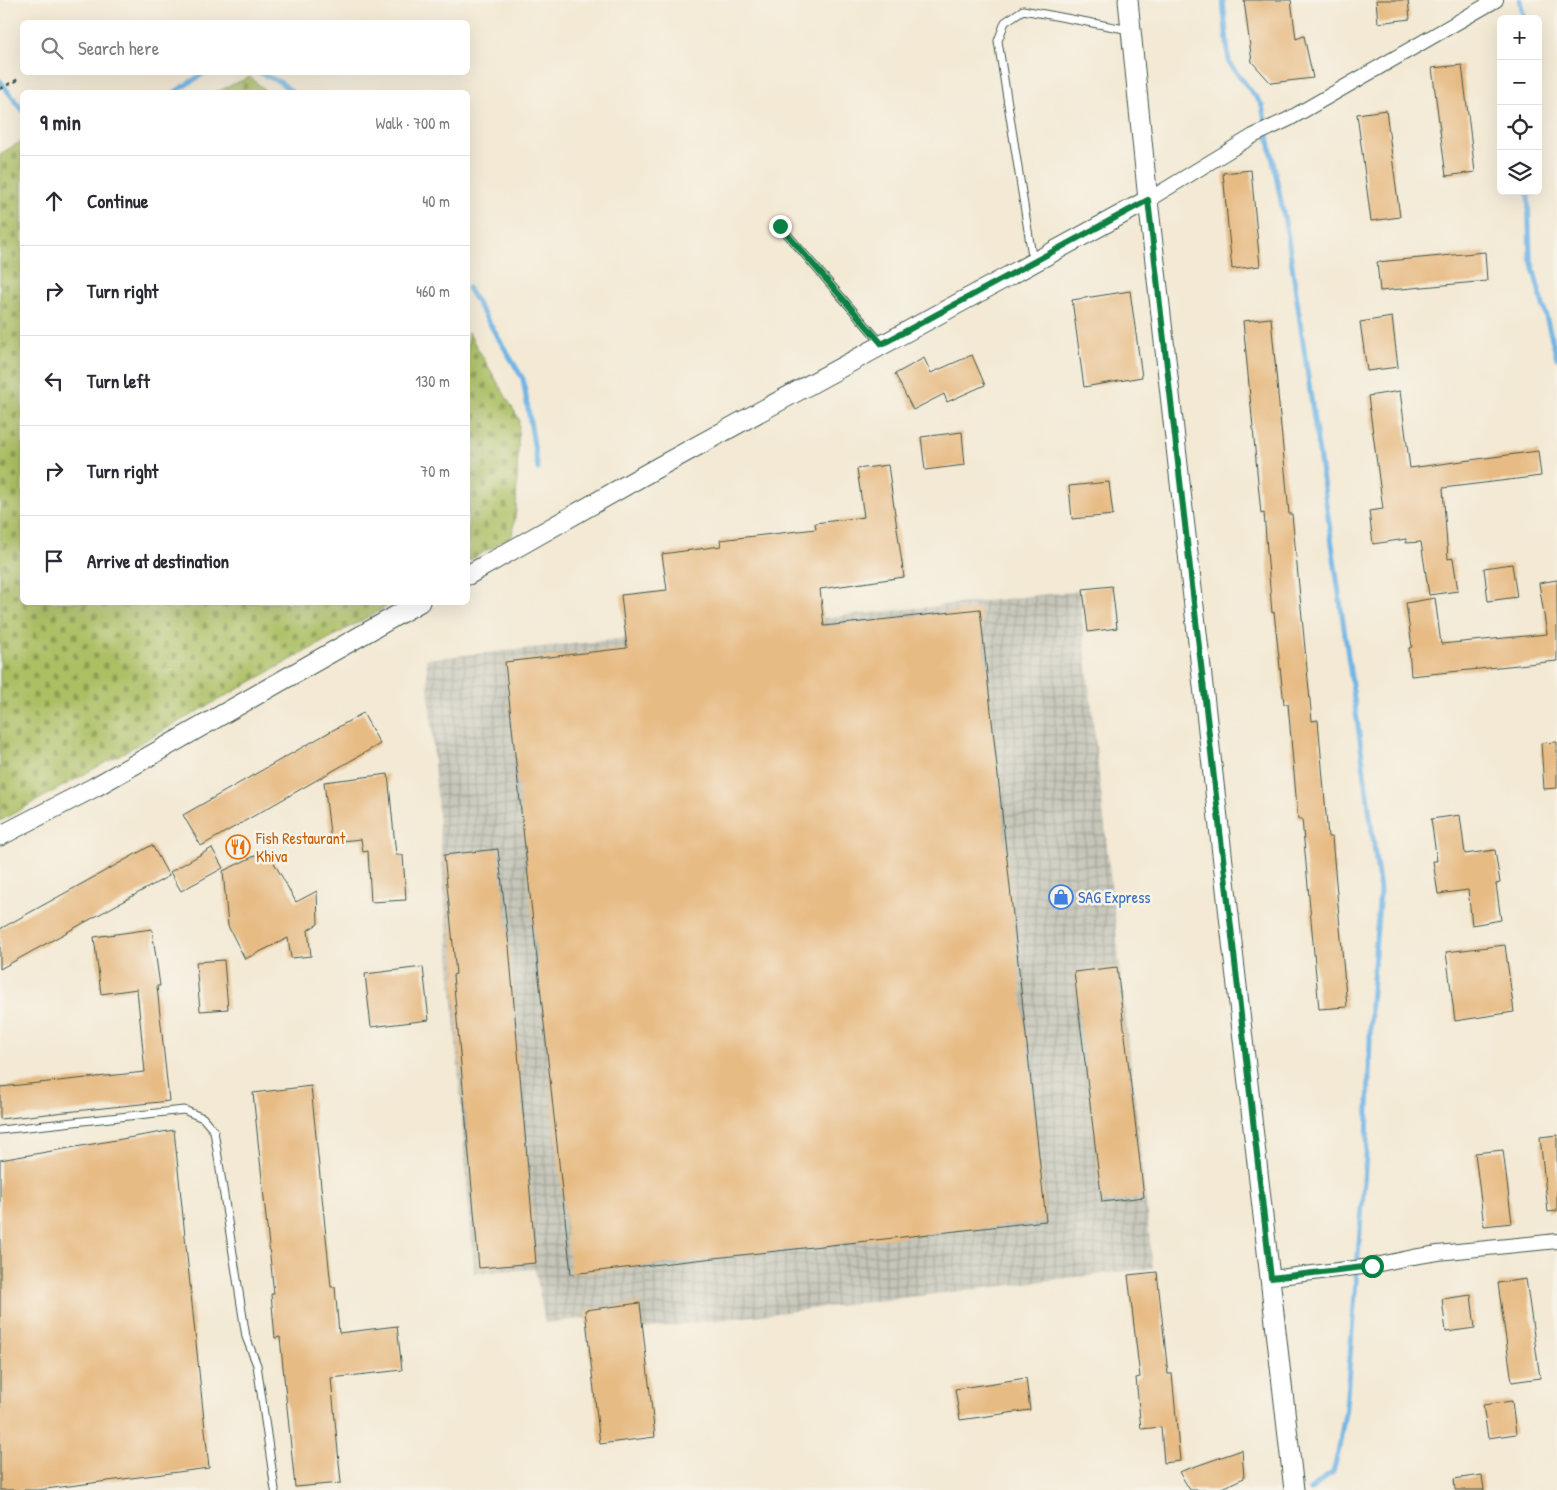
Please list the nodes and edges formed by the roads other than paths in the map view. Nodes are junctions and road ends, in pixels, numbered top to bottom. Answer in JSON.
{"nodes":[{"id":1,"x":1128,"y":0,"type":"edge"},
{"id":2,"x":1496,"y":0,"type":"edge"},
{"id":3,"x":1131,"y":30,"type":"junction"},
{"id":4,"x":1148,"y":200,"type":"junction"},
{"id":5,"x":780,"y":226,"type":"dead end"},
{"id":6,"x":1033,"y":262,"type":"junction"},
{"id":7,"x":882,"y":344,"type":"junction"},
{"id":8,"x":470,"y":574,"type":"edge"},
{"id":9,"x":415,"y":605,"type":"edge"},
{"id":10,"x":0,"y":836,"type":"edge"},
{"id":11,"x":0,"y":1130,"type":"edge"},
{"id":12,"x":1557,"y":1241,"type":"edge"},
{"id":13,"x":1271,"y":1278,"type":"junction"},
{"id":14,"x":1294,"y":1487,"type":"edge"},
{"id":15,"x":275,"y":1490,"type":"edge"}],
"edges":[{"from":1,"to":3,"type":"main road"},
{"from":2,"to":4,"type":"street"},
{"from":3,"to":4,"type":"main road"},
{"from":3,"to":6,"type":"lane"},
{"from":4,"to":6,"type":"main road"},
{"from":4,"to":13,"type":"main road"},
{"from":5,"to":7,"type":"lane"},
{"from":6,"to":7,"type":"main road"},
{"from":7,"to":8,"type":"main road"},
{"from":9,"to":10,"type":"main road"},
{"from":11,"to":15,"type":"lane"},
{"from":12,"to":13,"type":"street"},
{"from":13,"to":14,"type":"main road"}]}
